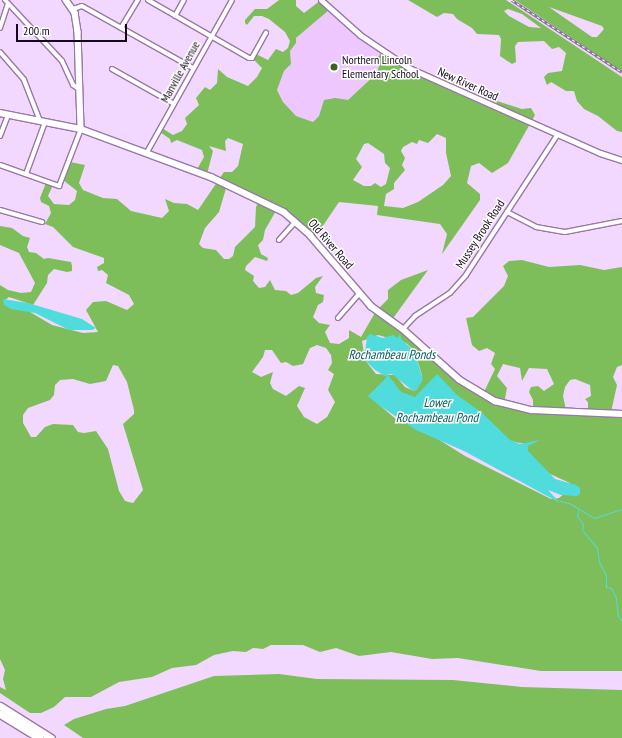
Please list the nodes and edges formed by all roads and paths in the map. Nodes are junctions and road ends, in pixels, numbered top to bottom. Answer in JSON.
{"nodes":[{"id":1,"x":138,"y":0,"type":"edge"},
{"id":2,"x":148,"y":0,"type":"edge"},
{"id":3,"x":184,"y":0,"type":"edge"},
{"id":4,"x":232,"y":0,"type":"edge"},
{"id":5,"x":321,"y":0,"type":"edge"},
{"id":6,"x":68,"y":1,"type":"edge"},
{"id":7,"x":6,"y":2,"type":"edge"},
{"id":8,"x":73,"y":9,"type":"junction"},
{"id":9,"x":175,"y":16,"type":"junction"},
{"id":10,"x":0,"y":28,"type":"edge"},
{"id":11,"x":121,"y":28,"type":"junction"},
{"id":12,"x":266,"y":33,"type":"dead end"},
{"id":13,"x":212,"y":36,"type":"junction"},
{"id":14,"x":0,"y":52,"type":"edge"},
{"id":15,"x":193,"y":68,"type":"junction"},
{"id":16,"x":112,"y":69,"type":"dead end"},
{"id":17,"x":79,"y":89,"type":"junction"},
{"id":18,"x":174,"y":104,"type":"junction"},
{"id":19,"x":0,"y":113,"type":"edge"},
{"id":20,"x":8,"y":115,"type":"junction"},
{"id":21,"x":42,"y":122,"type":"junction"},
{"id":22,"x":81,"y":128,"type":"junction"},
{"id":23,"x":558,"y":134,"type":"junction"},
{"id":24,"x":0,"y":136,"type":"edge"},
{"id":25,"x":146,"y":154,"type":"junction"},
{"id":26,"x":622,"y":160,"type":"edge"},
{"id":27,"x":0,"y":165,"type":"edge"},
{"id":28,"x":26,"y":174,"type":"junction"},
{"id":29,"x":0,"y":210,"type":"edge"},
{"id":30,"x":507,"y":212,"type":"junction"},
{"id":31,"x":296,"y":220,"type":"junction"},
{"id":32,"x":622,"y":220,"type":"edge"},
{"id":33,"x":42,"y":222,"type":"dead end"},
{"id":34,"x":279,"y":240,"type":"dead end"},
{"id":35,"x":359,"y":294,"type":"junction"},
{"id":36,"x":338,"y":318,"type":"dead end"},
{"id":37,"x":403,"y":329,"type":"junction"},
{"id":38,"x":622,"y":414,"type":"edge"},
{"id":39,"x":0,"y":706,"type":"edge"},
{"id":40,"x":0,"y":714,"type":"edge"},
{"id":41,"x":38,"y":738,"type":"edge"},
{"id":42,"x":51,"y":738,"type":"edge"}],
"edges":[{"from":1,"to":11,"type":"street"},
{"from":2,"to":9,"type":"street"},
{"from":3,"to":9,"type":"street"},
{"from":4,"to":13,"type":"street","name":"Manville Avenue"},
{"from":5,"to":23,"type":"street","name":"New River Road"},
{"from":6,"to":8,"type":"main road"},
{"from":7,"to":10,"type":"street"},
{"from":7,"to":17,"type":"street"},
{"from":8,"to":11,"type":"street"},
{"from":8,"to":17,"type":"main road"},
{"from":9,"to":13,"type":"street"},
{"from":11,"to":15,"type":"street"},
{"from":12,"to":13,"type":"street"},
{"from":13,"to":15,"type":"street","name":"Manville Avenue"},
{"from":14,"to":21,"type":"street"},
{"from":15,"to":18,"type":"street","name":"Manville Avenue"},
{"from":16,"to":18,"type":"street"},
{"from":17,"to":22,"type":"main road"},
{"from":18,"to":25,"type":"street","name":"Manville Avenue"},
{"from":19,"to":20,"type":"main road","name":"Old River Road"},
{"from":20,"to":21,"type":"main road","name":"Old River Road"},
{"from":20,"to":24,"type":"street"},
{"from":21,"to":22,"type":"main road","name":"Old River Road"},
{"from":21,"to":28,"type":"street"},
{"from":22,"to":25,"type":"main road","name":"Old River Road"},
{"from":22,"to":28,"type":"street"},
{"from":23,"to":26,"type":"street","name":"New River Road"},
{"from":23,"to":30,"type":"street","name":"Mussey Brook Road"},
{"from":25,"to":31,"type":"main road","name":"Old River Road"},
{"from":27,"to":28,"type":"street"},
{"from":29,"to":33,"type":"street"},
{"from":30,"to":32,"type":"street"},
{"from":30,"to":37,"type":"street","name":"Mussey Brook Road"},
{"from":31,"to":34,"type":"street"},
{"from":31,"to":35,"type":"main road","name":"Old River Road"},
{"from":35,"to":36,"type":"street"},
{"from":35,"to":37,"type":"main road","name":"Old River Road"},
{"from":37,"to":38,"type":"main road","name":"Old River Road"},
{"from":39,"to":42,"type":"highway"},
{"from":40,"to":41,"type":"highway"}]}
